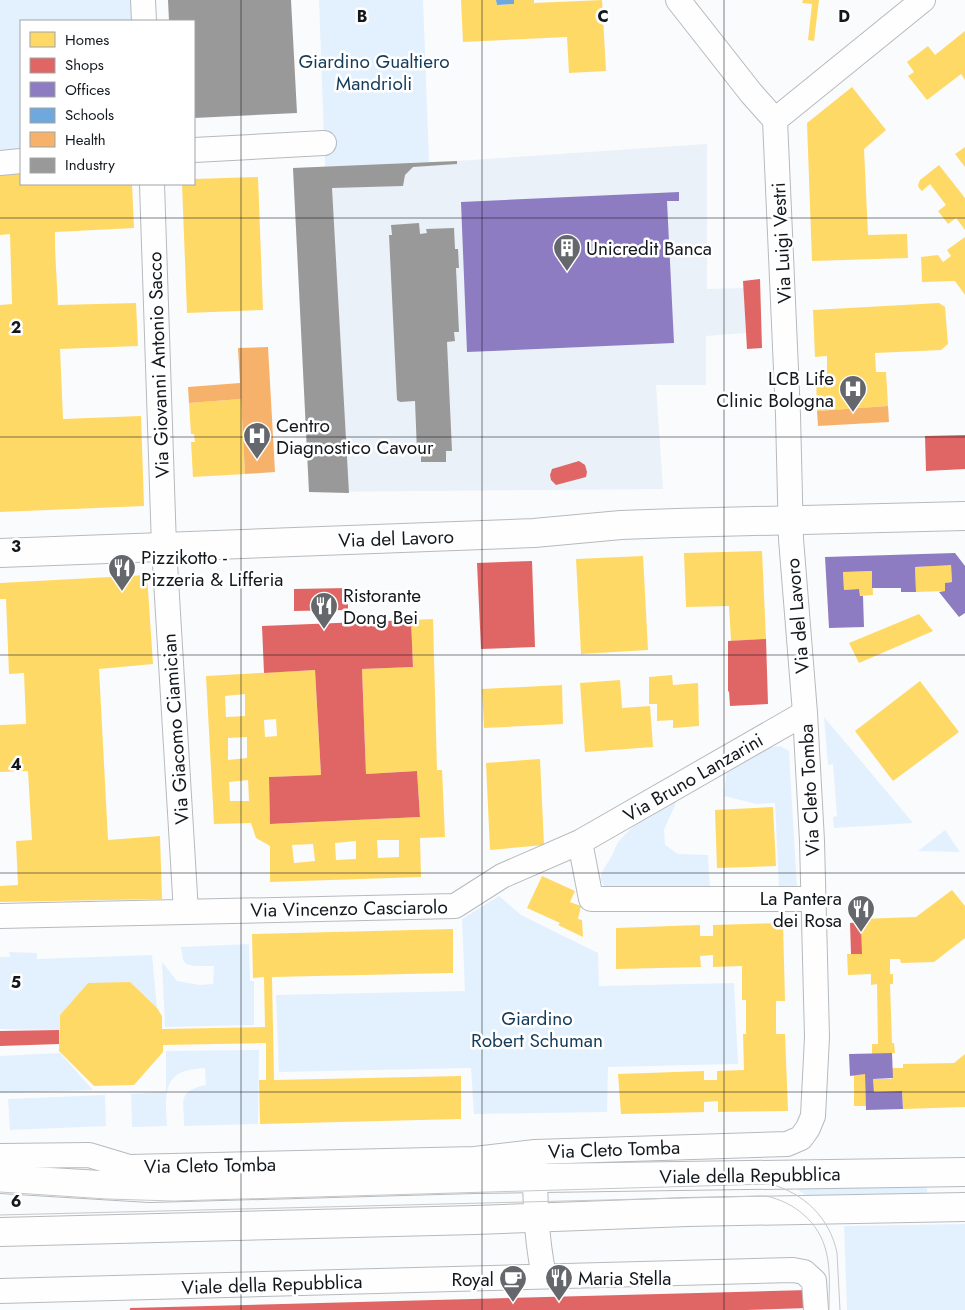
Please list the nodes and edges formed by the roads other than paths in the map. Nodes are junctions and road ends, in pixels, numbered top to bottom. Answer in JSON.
{"nodes":[{"id":1,"x":143,"y":0,"type":"edge"},
{"id":2,"x":678,"y":0,"type":"edge"},
{"id":3,"x":922,"y":0,"type":"edge"},
{"id":4,"x":144,"y":20,"type":"edge"},
{"id":5,"x":774,"y":120,"type":"junction"},
{"id":6,"x":324,"y":144,"type":"dead end"},
{"id":7,"x":195,"y":150,"type":"edge"},
{"id":8,"x":20,"y":161,"type":"edge"},
{"id":9,"x":0,"y":163,"type":"edge"},
{"id":10,"x":152,"y":185,"type":"edge"},
{"id":11,"x":965,"y":516,"type":"edge"},
{"id":12,"x":791,"y":520,"type":"junction"},
{"id":13,"x":164,"y":547,"type":"junction"},
{"id":14,"x":0,"y":553,"type":"edge"},
{"id":15,"x":805,"y":713,"type":"junction"},
{"id":16,"x":580,"y":842,"type":"junction"},
{"id":17,"x":814,"y":899,"type":"junction"},
{"id":18,"x":186,"y":912,"type":"junction"},
{"id":19,"x":0,"y":916,"type":"edge"},
{"id":20,"x":0,"y":1156,"type":"edge"},
{"id":21,"x":535,"y":1165,"type":"junction"},
{"id":22,"x":965,"y":1172,"type":"edge"},
{"id":23,"x":0,"y":1179,"type":"edge"},
{"id":24,"x":965,"y":1192,"type":"edge"},
{"id":25,"x":965,"y":1207,"type":"edge"},
{"id":26,"x":934,"y":1208,"type":"junction"},
{"id":27,"x":535,"y":1218,"type":"junction"},
{"id":28,"x":0,"y":1232,"type":"edge"},
{"id":29,"x":544,"y":1276,"type":"junction"},
{"id":30,"x":0,"y":1291,"type":"edge"},
{"id":31,"x":816,"y":1310,"type":"edge"}],
"edges":[{"from":1,"to":4,"type":"street"},
{"from":2,"to":5,"type":"street"},
{"from":3,"to":5,"type":"street"},
{"from":5,"to":12,"type":"street","name":"Via Luigi Vestri"},
{"from":6,"to":7,"type":"street"},
{"from":8,"to":9,"type":"street"},
{"from":10,"to":13,"type":"street","name":"Via Giovanni Antonio Sacco"},
{"from":11,"to":12,"type":"main road","name":"Via del Lavoro"},
{"from":12,"to":13,"type":"main road","name":"Via del Lavoro"},
{"from":12,"to":15,"type":"street","name":"Via del Lavoro"},
{"from":13,"to":14,"type":"main road","name":"Via del Lavoro"},
{"from":13,"to":18,"type":"street","name":"Via Giacomo Ciamician"},
{"from":15,"to":16,"type":"street","name":"Via Bruno Lanzarini"},
{"from":15,"to":17,"type":"street","name":"Via Cleto Tomba"},
{"from":16,"to":17,"type":"street"},
{"from":16,"to":18,"type":"street","name":"Via Vincenzo Casciarolo"},
{"from":17,"to":21,"type":"street","name":"Via Cleto Tomba"},
{"from":18,"to":19,"type":"street","name":"Via Vincenzo Casciarolo"},
{"from":20,"to":21,"type":"street","name":"Via Cleto Tomba"},
{"from":21,"to":22,"type":"main road","name":"Viale della Repubblica"},
{"from":21,"to":23,"type":"main road","name":"Viale della Repubblica"},
{"from":21,"to":27,"type":"street"},
{"from":24,"to":26,"type":"main road","name":"Viale della Repubblica"},
{"from":25,"to":26,"type":"main road","name":"Viale della Repubblica"},
{"from":26,"to":27,"type":"main road","name":"Viale della Repubblica"},
{"from":27,"to":28,"type":"main road","name":"Viale della Repubblica"},
{"from":27,"to":29,"type":"street"},
{"from":29,"to":30,"type":"street","name":"Viale della Repubblica"},
{"from":29,"to":31,"type":"street","name":"Viale della Repubblica"}]}
